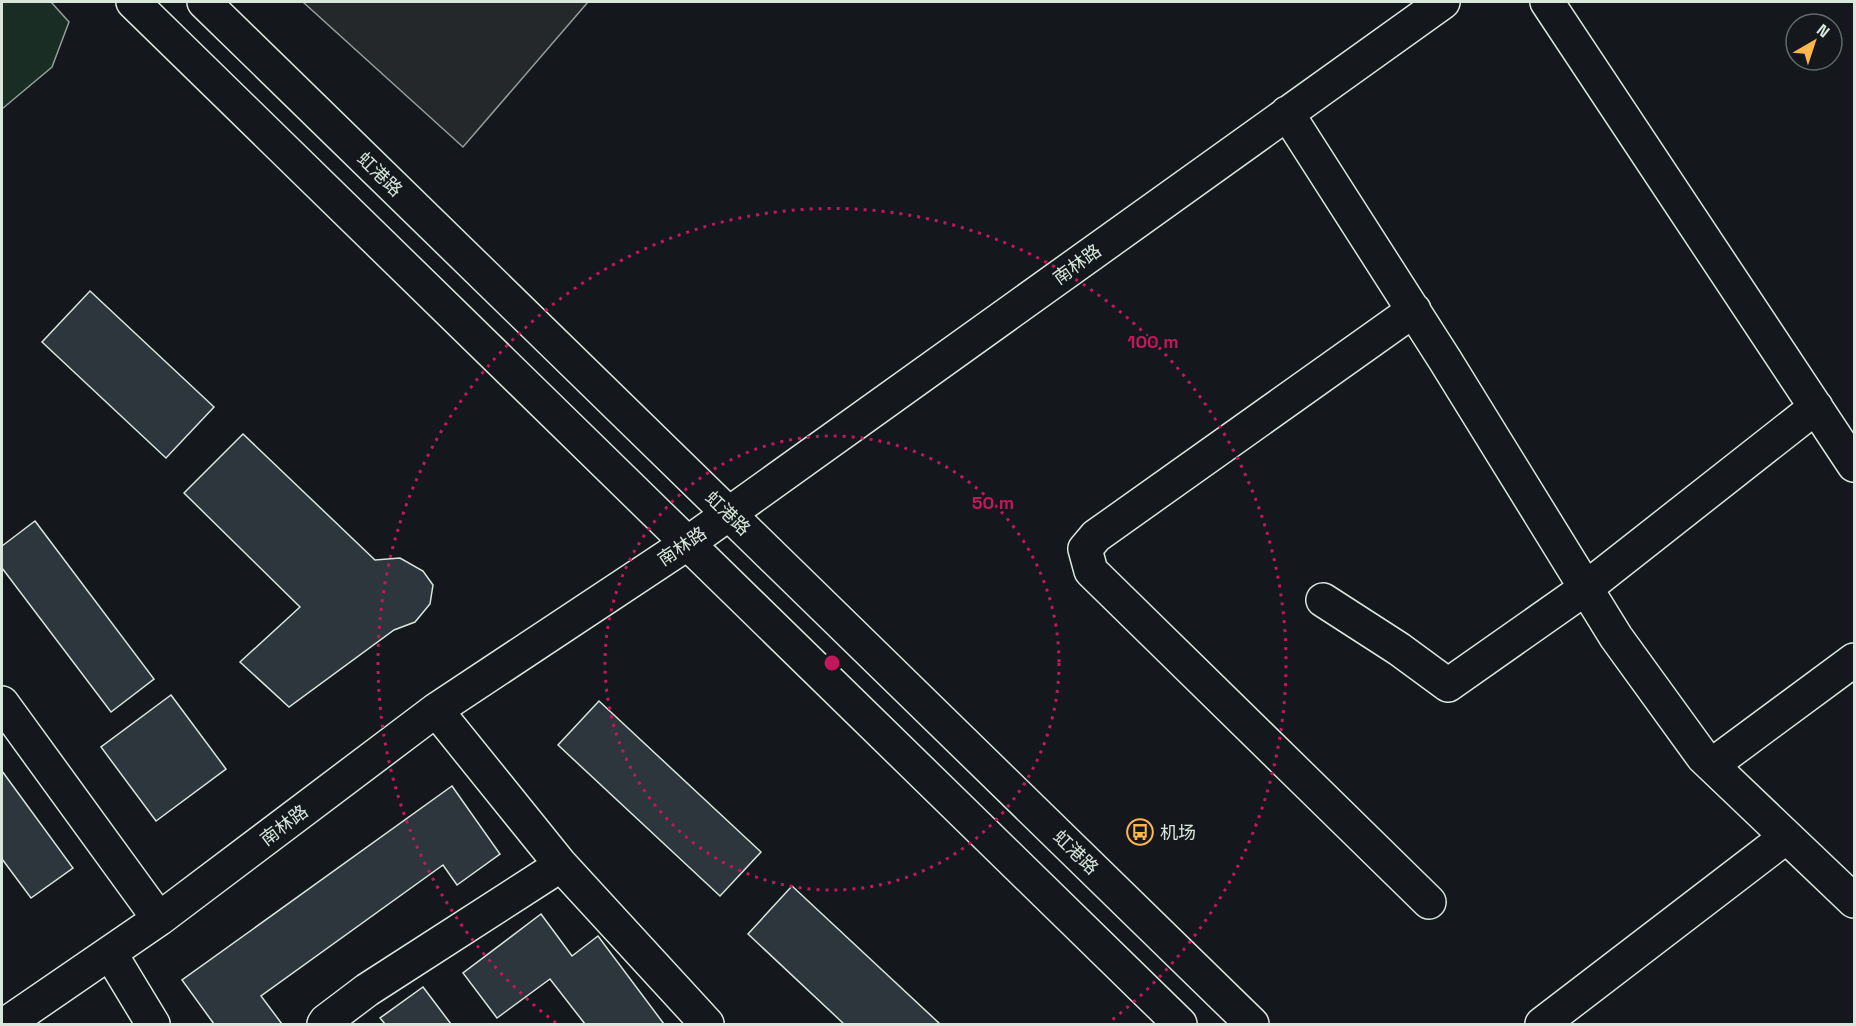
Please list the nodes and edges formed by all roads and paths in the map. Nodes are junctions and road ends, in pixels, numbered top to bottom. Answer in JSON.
{"nodes":[{"id":1,"x":133,"y":2,"type":"edge"},
{"id":2,"x":204,"y":2,"type":"edge"},
{"id":3,"x":1443,"y":2,"type":"edge"},
{"id":4,"x":1547,"y":2,"type":"edge"},
{"id":5,"x":1287,"y":113,"type":"junction"},
{"id":6,"x":1414,"y":310,"type":"junction"},
{"id":7,"x":1816,"y":407,"type":"junction"},
{"id":8,"x":1854,"y":465,"type":"edge"},
{"id":9,"x":729,"y":514,"type":"junction"},
{"id":10,"x":688,"y":543,"type":"junction"},
{"id":11,"x":1586,"y":588,"type":"junction"},
{"id":12,"x":1323,"y":600,"type":"dead end"},
{"id":13,"x":1854,"y":660,"type":"edge"},
{"id":14,"x":2,"y":703,"type":"edge"},
{"id":15,"x":436,"y":710,"type":"junction"},
{"id":16,"x":1712,"y":765,"type":"junction"},
{"id":17,"x":1786,"y":837,"type":"junction"},
{"id":18,"x":561,"y":865,"type":"junction"},
{"id":19,"x":1429,"y":902,"type":"dead end"},
{"id":20,"x":1854,"y":902,"type":"edge"},
{"id":21,"x":159,"y":919,"type":"junction"},
{"id":22,"x":110,"y":953,"type":"junction"},
{"id":23,"x":6,"y":1024,"type":"edge"},
{"id":24,"x":153,"y":1024,"type":"edge"},
{"id":25,"x":324,"y":1024,"type":"edge"},
{"id":26,"x":707,"y":1024,"type":"edge"},
{"id":27,"x":1180,"y":1024,"type":"edge"},
{"id":28,"x":1252,"y":1024,"type":"edge"},
{"id":29,"x":1542,"y":1024,"type":"edge"}],
"edges":[{"from":1,"to":10,"type":"main road"},
{"from":2,"to":9,"type":"main road","name":"虹港路"},
{"from":3,"to":5,"type":"main road","name":"南林路"},
{"from":4,"to":7,"type":"main road"},
{"from":5,"to":6,"type":"main road"},
{"from":5,"to":9,"type":"main road","name":"南林路"},
{"from":6,"to":11,"type":"main road"},
{"from":6,"to":19,"type":"main road"},
{"from":7,"to":8,"type":"main road"},
{"from":7,"to":11,"type":"main road"},
{"from":9,"to":10,"type":"main road","name":"南林路"},
{"from":9,"to":28,"type":"main road","name":"虹港路"},
{"from":10,"to":15,"type":"main road","name":"南林路"},
{"from":10,"to":27,"type":"main road"},
{"from":11,"to":12,"type":"main road"},
{"from":11,"to":16,"type":"main road"},
{"from":13,"to":16,"type":"main road"},
{"from":14,"to":21,"type":"main road"},
{"from":15,"to":18,"type":"main road"},
{"from":15,"to":21,"type":"main road","name":"南林路"},
{"from":16,"to":17,"type":"main road"},
{"from":17,"to":20,"type":"main road"},
{"from":17,"to":29,"type":"main road"},
{"from":18,"to":25,"type":"main road"},
{"from":18,"to":26,"type":"main road"},
{"from":21,"to":22,"type":"main road","name":"南林路"},
{"from":22,"to":23,"type":"main road","name":"南林路"},
{"from":22,"to":24,"type":"main road"}]}
